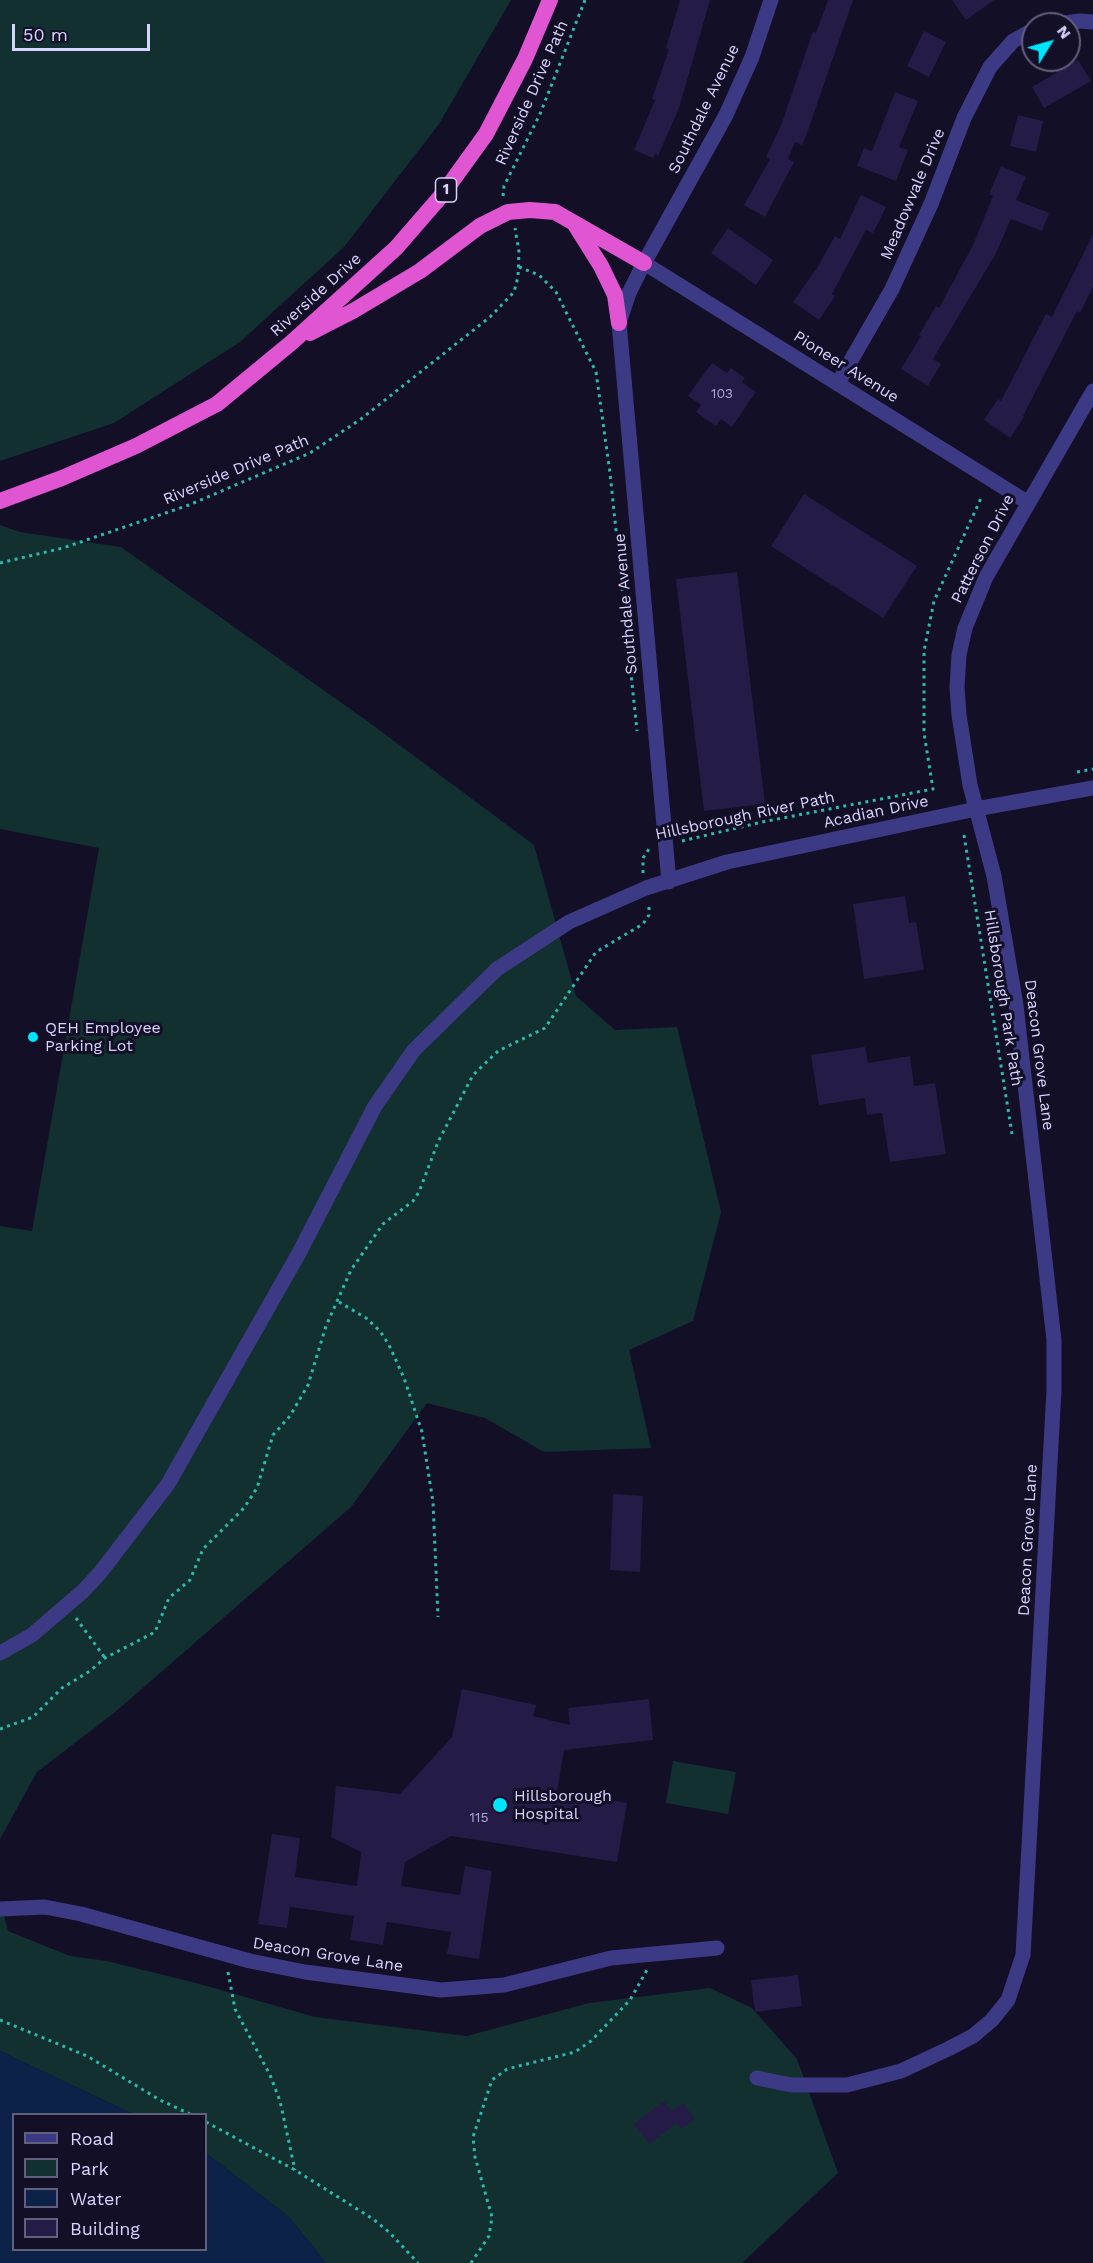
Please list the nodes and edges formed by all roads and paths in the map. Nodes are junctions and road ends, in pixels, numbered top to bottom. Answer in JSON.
{"nodes":[{"id":1,"x":550,"y":0,"type":"edge"},
{"id":2,"x":585,"y":0,"type":"edge"},
{"id":3,"x":771,"y":0,"type":"edge"},
{"id":4,"x":1021,"y":37,"type":"edge"},
{"id":5,"x":503,"y":195,"type":"dead end"},
{"id":6,"x":572,"y":220,"type":"junction"},
{"id":7,"x":515,"y":229,"type":"dead end"},
{"id":8,"x":644,"y":262,"type":"junction"},
{"id":9,"x":519,"y":267,"type":"junction"},
{"id":10,"x":620,"y":323,"type":"junction"},
{"id":11,"x":291,"y":343,"type":"junction"},
{"id":12,"x":838,"y":383,"type":"junction"},
{"id":13,"x":1093,"y":391,"type":"edge"},
{"id":14,"x":982,"y":496,"type":"dead end"},
{"id":15,"x":0,"y":501,"type":"edge"},
{"id":16,"x":1027,"y":502,"type":"junction"},
{"id":17,"x":0,"y":563,"type":"edge"},
{"id":18,"x":638,"y":735,"type":"dead end"},
{"id":19,"x":1093,"y":788,"type":"edge"},
{"id":20,"x":976,"y":809,"type":"junction"},
{"id":21,"x":964,"y":833,"type":"dead end"},
{"id":22,"x":674,"y":843,"type":"dead end"},
{"id":23,"x":652,"y":849,"type":"dead end"},
{"id":24,"x":669,"y":882,"type":"junction"},
{"id":25,"x":646,"y":888,"type":"junction"},
{"id":26,"x":1014,"y":1144,"type":"dead end"},
{"id":27,"x":339,"y":1302,"type":"junction"},
{"id":28,"x":66,"y":1607,"type":"junction"},
{"id":29,"x":438,"y":1617,"type":"dead end"},
{"id":30,"x":0,"y":1653,"type":"edge"},
{"id":31,"x":105,"y":1658,"type":"junction"},
{"id":32,"x":0,"y":1729,"type":"edge"},
{"id":33,"x":0,"y":1909,"type":"edge"},
{"id":34,"x":717,"y":1948,"type":"dead end"},
{"id":35,"x":225,"y":1954,"type":"junction"},
{"id":36,"x":654,"y":1955,"type":"junction"},
{"id":37,"x":0,"y":2020,"type":"edge"},
{"id":38,"x":757,"y":2078,"type":"dead end"},
{"id":39,"x":186,"y":2113,"type":"edge"},
{"id":40,"x":207,"y":2123,"type":"edge"},
{"id":41,"x":296,"y":2170,"type":"junction"},
{"id":42,"x":418,"y":2263,"type":"edge"},
{"id":43,"x":471,"y":2263,"type":"edge"}],
"edges":[{"from":1,"to":11,"type":"highway","name":"Riverside Drive","number":"1"},
{"from":2,"to":5,"type":"path","name":"Riverside Drive Path"},
{"from":3,"to":8,"type":"street","name":"Southdale Avenue"},
{"from":4,"to":12,"type":"street","name":"Meadowvale Drive"},
{"from":6,"to":8,"type":"highway"},
{"from":6,"to":10,"type":"highway"},
{"from":6,"to":11,"type":"highway"},
{"from":7,"to":9,"type":"path","name":"Riverside Drive Path"},
{"from":8,"to":10,"type":"street","name":"Southdale Avenue"},
{"from":8,"to":12,"type":"street","name":"Pioneer Avenue"},
{"from":9,"to":17,"type":"path","name":"Riverside Drive Path"},
{"from":9,"to":18,"type":"path"},
{"from":10,"to":24,"type":"street","name":"Southdale Avenue"},
{"from":11,"to":15,"type":"highway","name":"Riverside Drive","number":"1"},
{"from":12,"to":16,"type":"street","name":"Pioneer Avenue"},
{"from":13,"to":16,"type":"street","name":"Patterson Drive"},
{"from":14,"to":22,"type":"path","name":"Hillsborough River Path"},
{"from":16,"to":20,"type":"street","name":"Patterson Drive"},
{"from":19,"to":20,"type":"street","name":"Acadian Drive"},
{"from":20,"to":24,"type":"street","name":"Acadian Drive"},
{"from":20,"to":38,"type":"street","name":"Deacon Grove Lane"},
{"from":21,"to":26,"type":"path","name":"Hillsborough Park Path"},
{"from":23,"to":25,"type":"path","name":"Hillsborough River Path"},
{"from":24,"to":25,"type":"street","name":"Acadian Drive"},
{"from":25,"to":27,"type":"path","name":"Hillsborough River Path"},
{"from":25,"to":28,"type":"street","name":"Acadian Drive"},
{"from":27,"to":29,"type":"path"},
{"from":27,"to":31,"type":"path","name":"Hillsborough River Path"},
{"from":28,"to":30,"type":"street","name":"Acadian Drive"},
{"from":28,"to":31,"type":"path"},
{"from":31,"to":32,"type":"path","name":"Hillsborough River Path"},
{"from":33,"to":35,"type":"street","name":"Deacon Grove Lane"},
{"from":34,"to":36,"type":"street","name":"Deacon Grove Lane"},
{"from":35,"to":36,"type":"street","name":"Deacon Grove Lane"},
{"from":35,"to":41,"type":"path"},
{"from":36,"to":43,"type":"path"},
{"from":37,"to":39,"type":"path"},
{"from":40,"to":41,"type":"path"},
{"from":41,"to":42,"type":"path"}]}
